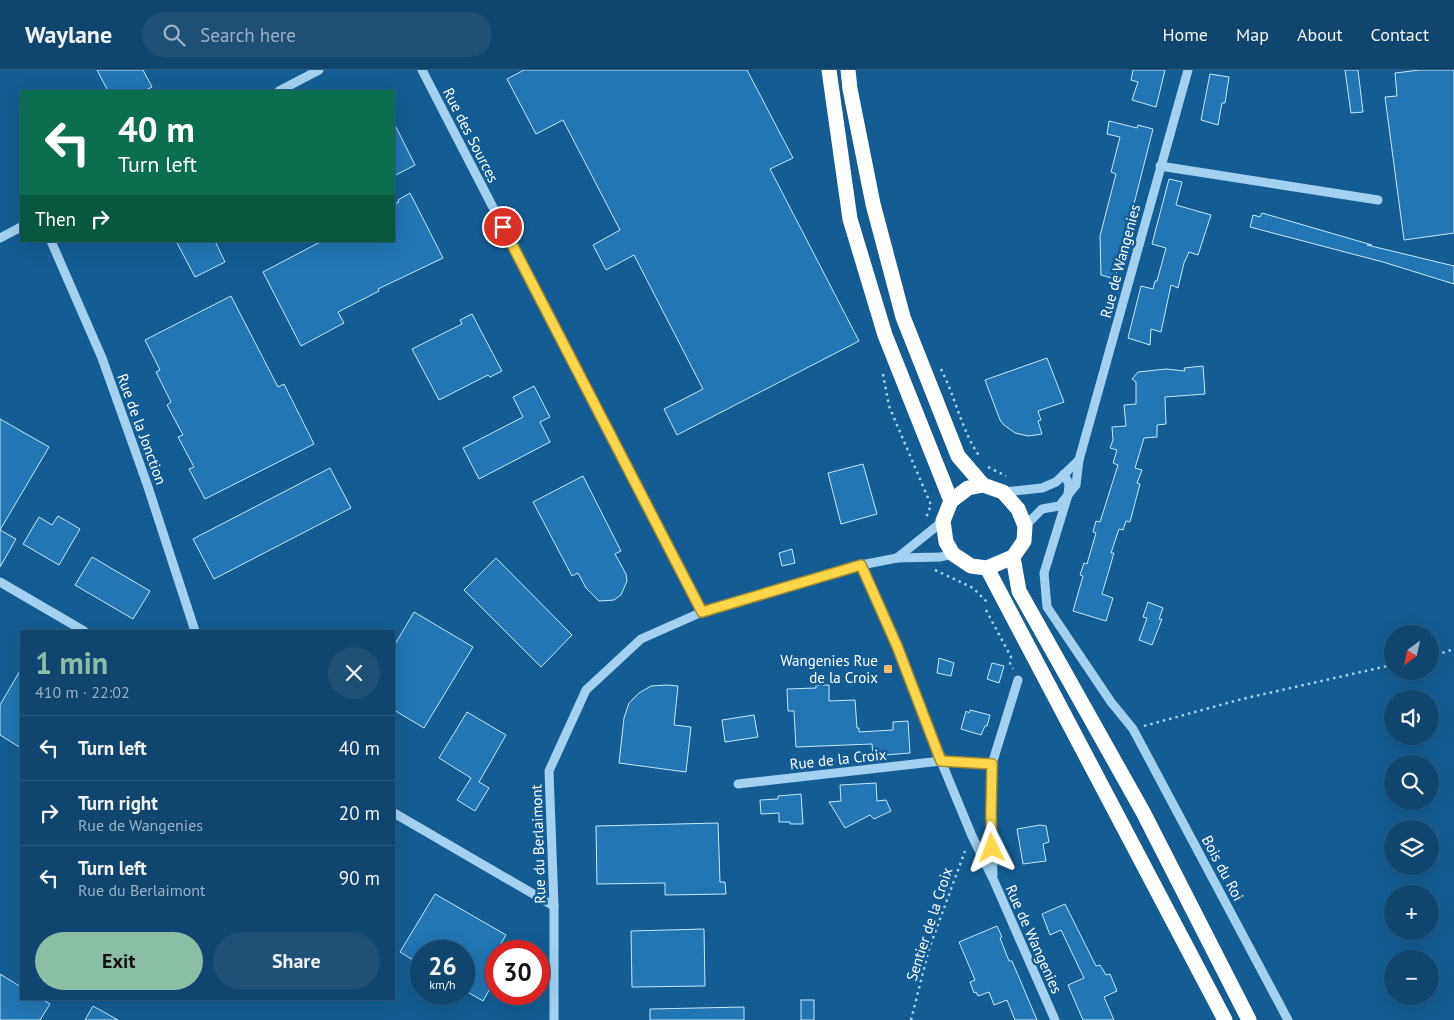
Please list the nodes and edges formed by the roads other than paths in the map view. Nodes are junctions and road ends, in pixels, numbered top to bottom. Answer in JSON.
{"nodes":[{"id":1,"x":319,"y":70,"type":"edge"},
{"id":2,"x":422,"y":70,"type":"edge"},
{"id":3,"x":829,"y":70,"type":"edge"},
{"id":4,"x":848,"y":70,"type":"edge"},
{"id":5,"x":1188,"y":70,"type":"edge"},
{"id":6,"x":281,"y":90,"type":"edge"},
{"id":7,"x":1160,"y":166,"type":"junction"},
{"id":8,"x":1378,"y":200,"type":"dead end"},
{"id":9,"x":20,"y":228,"type":"edge"},
{"id":10,"x":0,"y":238,"type":"edge"},
{"id":11,"x":51,"y":242,"type":"edge"},
{"id":12,"x":1079,"y":460,"type":"junction"},
{"id":13,"x":1064,"y":474,"type":"junction"},
{"id":14,"x":982,"y":484,"type":"junction"},
{"id":15,"x":1004,"y":492,"type":"junction"},
{"id":16,"x":1068,"y":495,"type":"junction"},
{"id":17,"x":951,"y":501,"type":"junction"},
{"id":18,"x":943,"y":521,"type":"junction"},
{"id":19,"x":1025,"y":526,"type":"junction"},
{"id":20,"x":954,"y":554,"type":"junction"},
{"id":21,"x":1013,"y":557,"type":"junction"},
{"id":22,"x":897,"y":558,"type":"junction"},
{"id":23,"x":861,"y":565,"type":"junction"},
{"id":24,"x":987,"y":568,"type":"junction"},
{"id":25,"x":0,"y":582,"type":"edge"},
{"id":26,"x":1047,"y":607,"type":"joint"},
{"id":27,"x":702,"y":612,"type":"junction"},
{"id":28,"x":82,"y":630,"type":"edge"},
{"id":29,"x":195,"y":630,"type":"edge"},
{"id":30,"x":1018,"y":680,"type":"road end"},
{"id":31,"x":941,"y":761,"type":"junction"},
{"id":32,"x":992,"y":764,"type":"junction"},
{"id":33,"x":738,"y":784,"type":"dead end"},
{"id":34,"x":395,"y":814,"type":"edge"},
{"id":35,"x":994,"y":880,"type":"junction"},
{"id":36,"x":554,"y":906,"type":"junction"},
{"id":37,"x":554,"y":1020,"type":"edge"},
{"id":38,"x":1055,"y":1020,"type":"edge"},
{"id":39,"x":1225,"y":1020,"type":"edge"},
{"id":40,"x":1249,"y":1020,"type":"edge"},
{"id":41,"x":1288,"y":1020,"type":"edge"}],
"edges":[{"from":1,"to":6,"type":"street"},
{"from":2,"to":27,"type":"street","name":"Rue des Sources"},
{"from":3,"to":17,"type":"highway"},
{"from":4,"to":14,"type":"highway"},
{"from":5,"to":7,"type":"street","name":"Rue de Wangenies"},
{"from":7,"to":8,"type":"street"},
{"from":7,"to":12,"type":"street","name":"Rue de Wangenies"},
{"from":9,"to":10,"type":"street"},
{"from":11,"to":29,"type":"street","name":"Rue de la Jonction"},
{"from":12,"to":13,"type":"street"},
{"from":12,"to":16,"type":"street","name":"Rue de Wangenies"},
{"from":13,"to":15,"type":"street"},
{"from":13,"to":16,"type":"street","name":"Rue de Wangenies"},
{"from":14,"to":15,"type":"highway"},
{"from":14,"to":17,"type":"highway"},
{"from":15,"to":19,"type":"highway"},
{"from":16,"to":19,"type":"street"},
{"from":16,"to":26,"type":"street","name":"Rue de Wangenies"},
{"from":17,"to":18,"type":"highway"},
{"from":18,"to":20,"type":"highway"},
{"from":18,"to":22,"type":"street","name":"Rue du Berlaimont"},
{"from":19,"to":21,"type":"highway"},
{"from":20,"to":22,"type":"street","name":"Rue du Berlaimont"},
{"from":20,"to":24,"type":"highway"},
{"from":21,"to":24,"type":"highway"},
{"from":21,"to":40,"type":"highway"},
{"from":22,"to":23,"type":"street","name":"Rue du Berlaimont"},
{"from":23,"to":27,"type":"street","name":"Rue du Berlaimont"},
{"from":23,"to":31,"type":"street","name":"Rue de Wangenies"},
{"from":24,"to":39,"type":"highway"},
{"from":25,"to":28,"type":"street"},
{"from":26,"to":41,"type":"street","name":"Bois du Roi"},
{"from":27,"to":36,"type":"street","name":"Rue du Berlaimont"},
{"from":30,"to":32,"type":"street"},
{"from":31,"to":32,"type":"street","name":"Rue de la Croix"},
{"from":31,"to":33,"type":"street","name":"Rue de la Croix"},
{"from":31,"to":35,"type":"street","name":"Rue de Wangenies"},
{"from":32,"to":35,"type":"street"},
{"from":34,"to":36,"type":"street"},
{"from":35,"to":38,"type":"street","name":"Rue de Wangenies"},
{"from":36,"to":37,"type":"street","name":"Rue du Berlaimont"}]}
